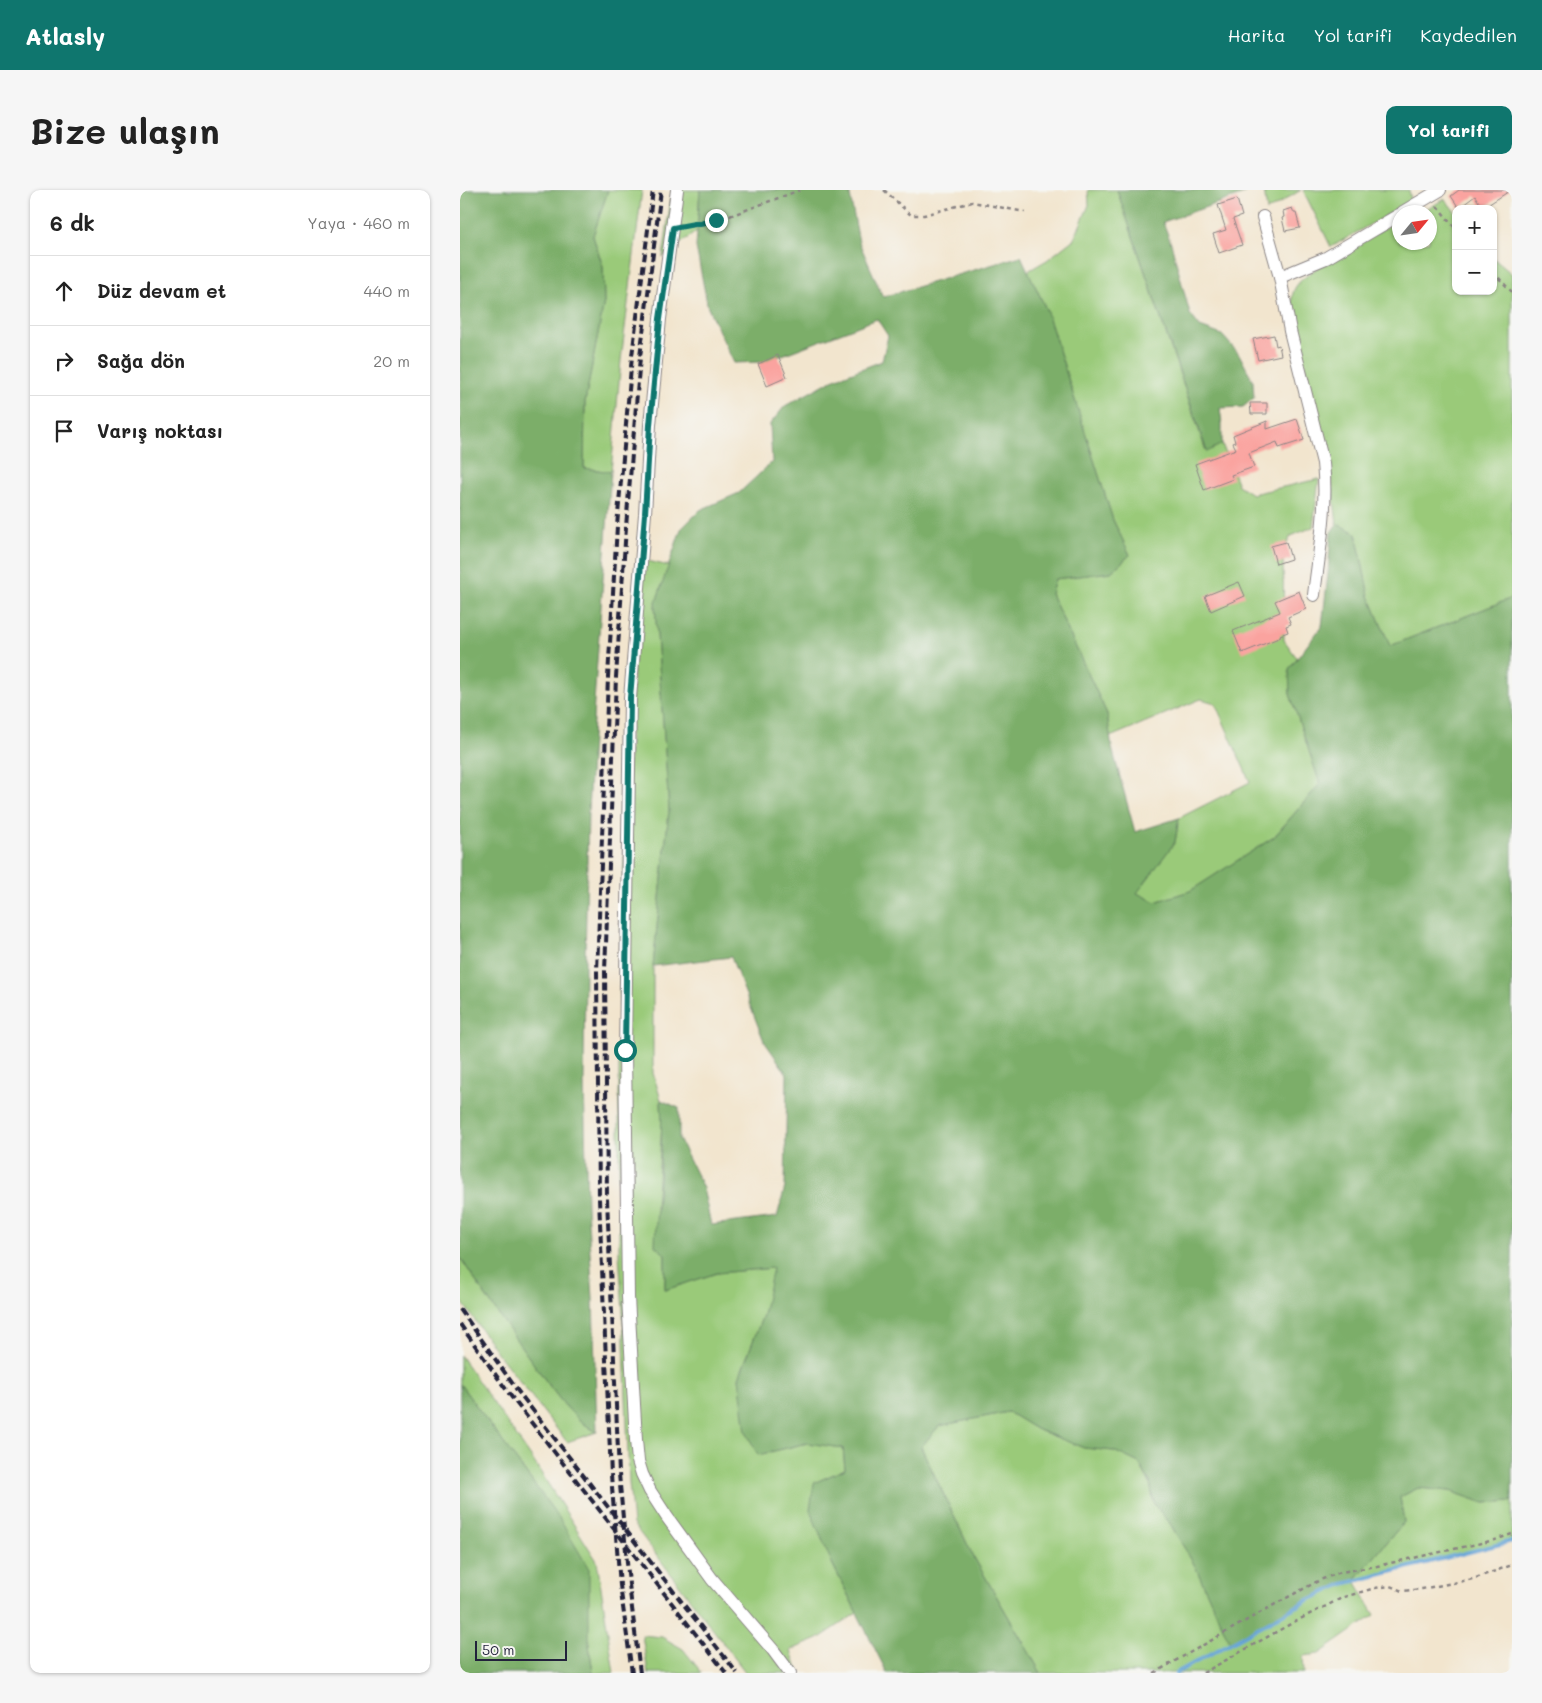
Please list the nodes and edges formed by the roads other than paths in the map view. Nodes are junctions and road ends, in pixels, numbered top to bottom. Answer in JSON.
{"nodes":[{"id":1,"x":677,"y":190,"type":"edge"},
{"id":2,"x":1429,"y":194,"type":"edge"},
{"id":3,"x":1413,"y":205,"type":"edge"},
{"id":4,"x":1263,"y":217,"type":"dead end"},
{"id":5,"x":1392,"y":219,"type":"edge"},
{"id":6,"x":1280,"y":277,"type":"junction"},
{"id":7,"x":1314,"y":595,"type":"dead end"},
{"id":8,"x":790,"y":1673,"type":"edge"}],
"edges":[{"from":1,"to":8,"type":"street"},
{"from":2,"to":3,"type":"street"},
{"from":4,"to":6,"type":"street"},
{"from":5,"to":6,"type":"street"},
{"from":6,"to":7,"type":"street"}]}
